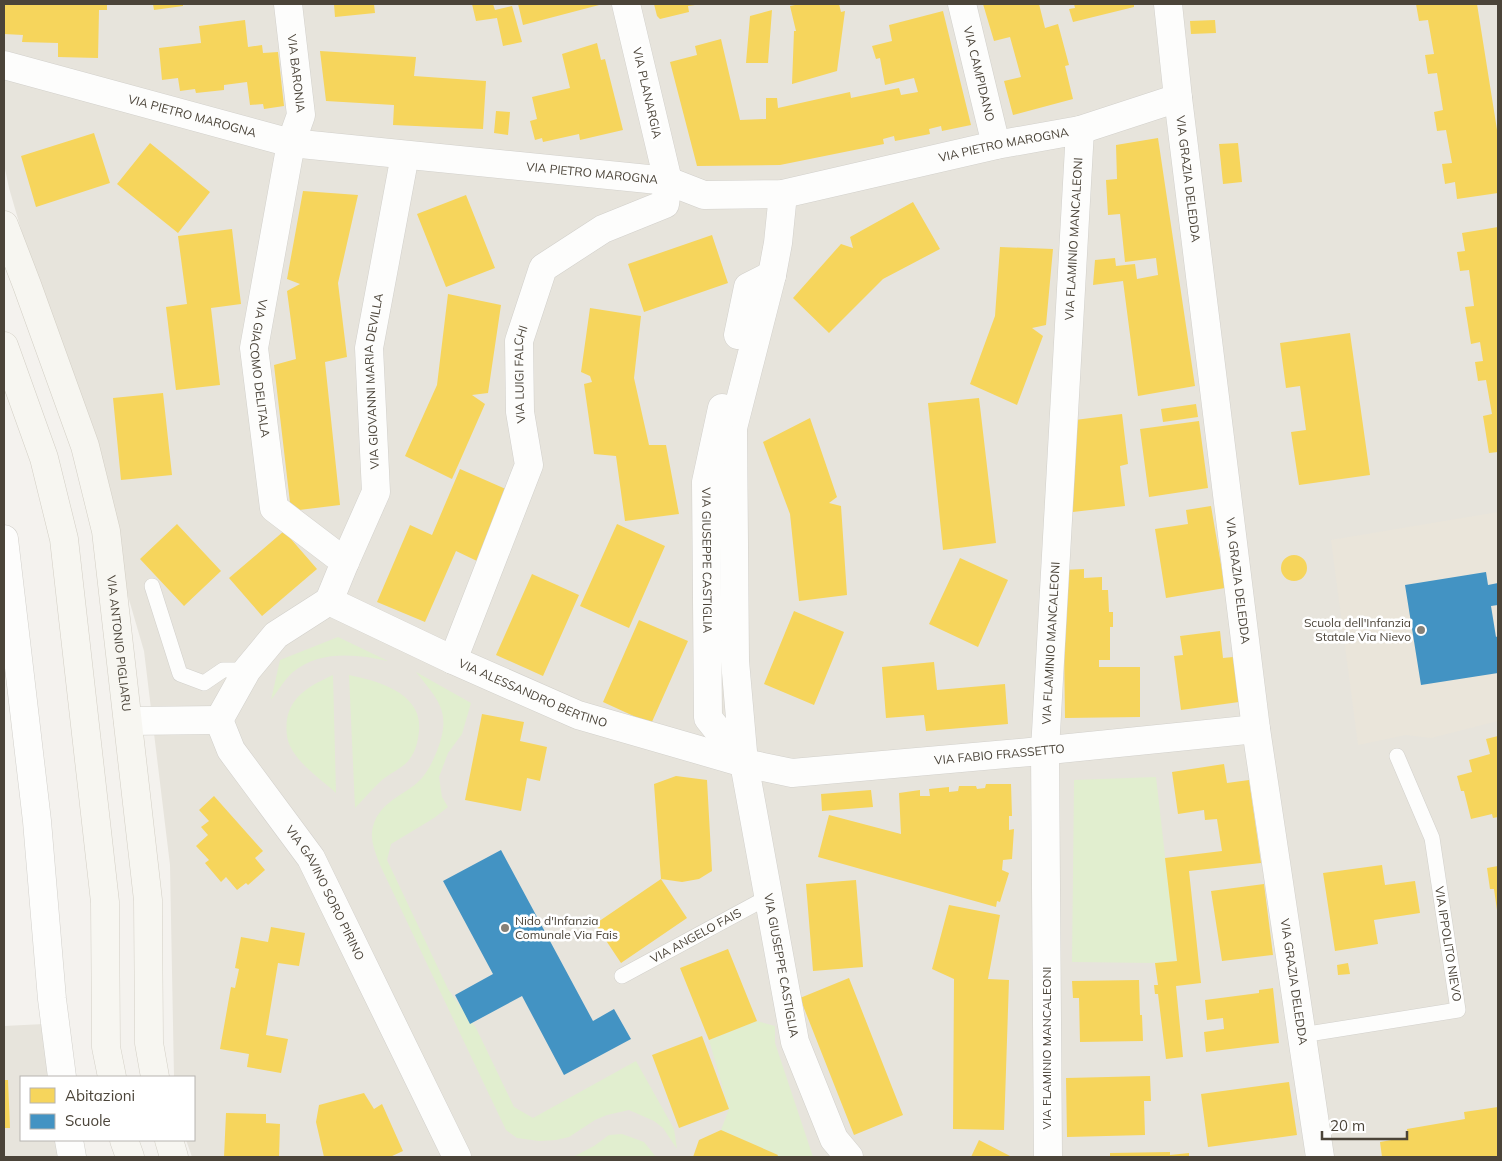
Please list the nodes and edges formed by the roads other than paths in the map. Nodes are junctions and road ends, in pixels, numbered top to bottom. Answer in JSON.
{"nodes":[{"id":1,"x":288,"y":4,"type":"edge"},
{"id":2,"x":626,"y":4,"type":"edge"},
{"id":3,"x":962,"y":4,"type":"edge"},
{"id":4,"x":1168,"y":4,"type":"edge"},
{"id":5,"x":4,"y":65,"type":"edge"},
{"id":6,"x":1178,"y":98,"type":"junction"},
{"id":7,"x":1080,"y":130,"type":"junction"},
{"id":8,"x":291,"y":142,"type":"junction"},
{"id":9,"x":996,"y":145,"type":"junction"},
{"id":10,"x":405,"y":154,"type":"junction"},
{"id":11,"x":668,"y":181,"type":"junction"},
{"id":12,"x":783,"y":194,"type":"junction"},
{"id":13,"x":4,"y":225,"type":"edge"},
{"id":14,"x":4,"y":346,"type":"edge"},
{"id":15,"x":4,"y":539,"type":"edge"},
{"id":16,"x":345,"y":562,"type":"junction"},
{"id":17,"x":152,"y":586,"type":"dead end"},
{"id":18,"x":329,"y":601,"type":"junction"},
{"id":19,"x":452,"y":660,"type":"junction"},
{"id":20,"x":247,"y":670,"type":"junction"},
{"id":21,"x":219,"y":720,"type":"junction"},
{"id":22,"x":128,"y":721,"type":"junction"},
{"id":23,"x":1256,"y":729,"type":"junction"},
{"id":24,"x":1045,"y":750,"type":"junction"},
{"id":25,"x":1397,"y":756,"type":"dead end"},
{"id":26,"x":744,"y":762,"type":"junction"},
{"id":27,"x":768,"y":897,"type":"junction"},
{"id":28,"x":622,"y":976,"type":"dead end"},
{"id":29,"x":1302,"y":1035,"type":"junction"},
{"id":30,"x":62,"y":1076,"type":"edge"},
{"id":31,"x":112,"y":1076,"type":"edge"},
{"id":32,"x":155,"y":1076,"type":"edge"},
{"id":33,"x":70,"y":1141,"type":"edge"},
{"id":34,"x":124,"y":1141,"type":"edge"},
{"id":35,"x":169,"y":1141,"type":"edge"},
{"id":36,"x":72,"y":1157,"type":"edge"},
{"id":37,"x":130,"y":1157,"type":"edge"},
{"id":38,"x":174,"y":1157,"type":"edge"},
{"id":39,"x":457,"y":1157,"type":"edge"},
{"id":40,"x":848,"y":1157,"type":"edge"},
{"id":41,"x":1048,"y":1157,"type":"edge"},
{"id":42,"x":1320,"y":1157,"type":"edge"}],
"edges":[{"from":1,"to":8,"type":"street","name":"VIA BARONIA"},
{"from":2,"to":11,"type":"street","name":"VIA PLANARGIA"},
{"from":3,"to":9,"type":"street","name":"VIA CAMPIDANO"},
{"from":4,"to":6,"type":"street","name":"VIA GRAZIA DELEDDA"},
{"from":5,"to":8,"type":"street","name":"VIA PIETRO MAROGNA"},
{"from":6,"to":7,"type":"street","name":"VIA PIETRO MAROGNA"},
{"from":6,"to":23,"type":"street","name":"VIA GRAZIA DELEDDA"},
{"from":7,"to":9,"type":"street","name":"VIA PIETRO MAROGNA"},
{"from":7,"to":24,"type":"street","name":"VIA FLAMINIO MANCALEONI"},
{"from":8,"to":10,"type":"street","name":"VIA PIETRO MAROGNA"},
{"from":8,"to":16,"type":"street","name":"VIA GIACOMO DELITALA"},
{"from":9,"to":12,"type":"street","name":"VIA PIETRO MAROGNA"},
{"from":10,"to":11,"type":"street","name":"VIA PIETRO MAROGNA"},
{"from":10,"to":16,"type":"street","name":"VIA GIOVANNI MARIA DEVILLA"},
{"from":11,"to":12,"type":"street","name":"VIA PIETRO MAROGNA"},
{"from":11,"to":19,"type":"street","name":"VIA LUIGI FALCHI"},
{"from":12,"to":26,"type":"street","name":"VIA GIUSEPPE CASTIGLIA"},
{"from":13,"to":22,"type":"main road","name":"VIA ANTONIO PIGLIARU"},
{"from":14,"to":31,"type":"main road"},
{"from":15,"to":30,"type":"street"},
{"from":16,"to":18,"type":"street","name":"VIA GIOVANNI MARIA DEVILLA"},
{"from":17,"to":20,"type":"lane"},
{"from":18,"to":19,"type":"street","name":"VIA ALESSANDRO BERTINO"},
{"from":18,"to":20,"type":"street"},
{"from":19,"to":26,"type":"street","name":"VIA ALESSANDRO BERTINO"},
{"from":20,"to":21,"type":"street"},
{"from":21,"to":22,"type":"street"},
{"from":21,"to":39,"type":"street","name":"VIA GAVINO SORO PIRINO"},
{"from":22,"to":32,"type":"main road","name":"VIA ANTONIO PIGLIARU"},
{"from":23,"to":24,"type":"street","name":"VIA FABIO FRASSETTO"},
{"from":23,"to":29,"type":"street","name":"VIA GRAZIA DELEDDA"},
{"from":24,"to":26,"type":"street","name":"VIA FABIO FRASSETTO"},
{"from":24,"to":41,"type":"street","name":"VIA FLAMINIO MANCALEONI"},
{"from":25,"to":29,"type":"lane","name":"VIA IPPOLITO NIEVO"},
{"from":26,"to":27,"type":"street","name":"VIA GIUSEPPE CASTIGLIA"},
{"from":27,"to":28,"type":"lane","name":"VIA ANGELO FAIS"},
{"from":27,"to":40,"type":"street","name":"VIA GIUSEPPE CASTIGLIA"},
{"from":29,"to":42,"type":"street","name":"VIA GRAZIA DELEDDA"},
{"from":33,"to":36,"type":"street"},
{"from":34,"to":37,"type":"main road"},
{"from":35,"to":38,"type":"main road"}]}
